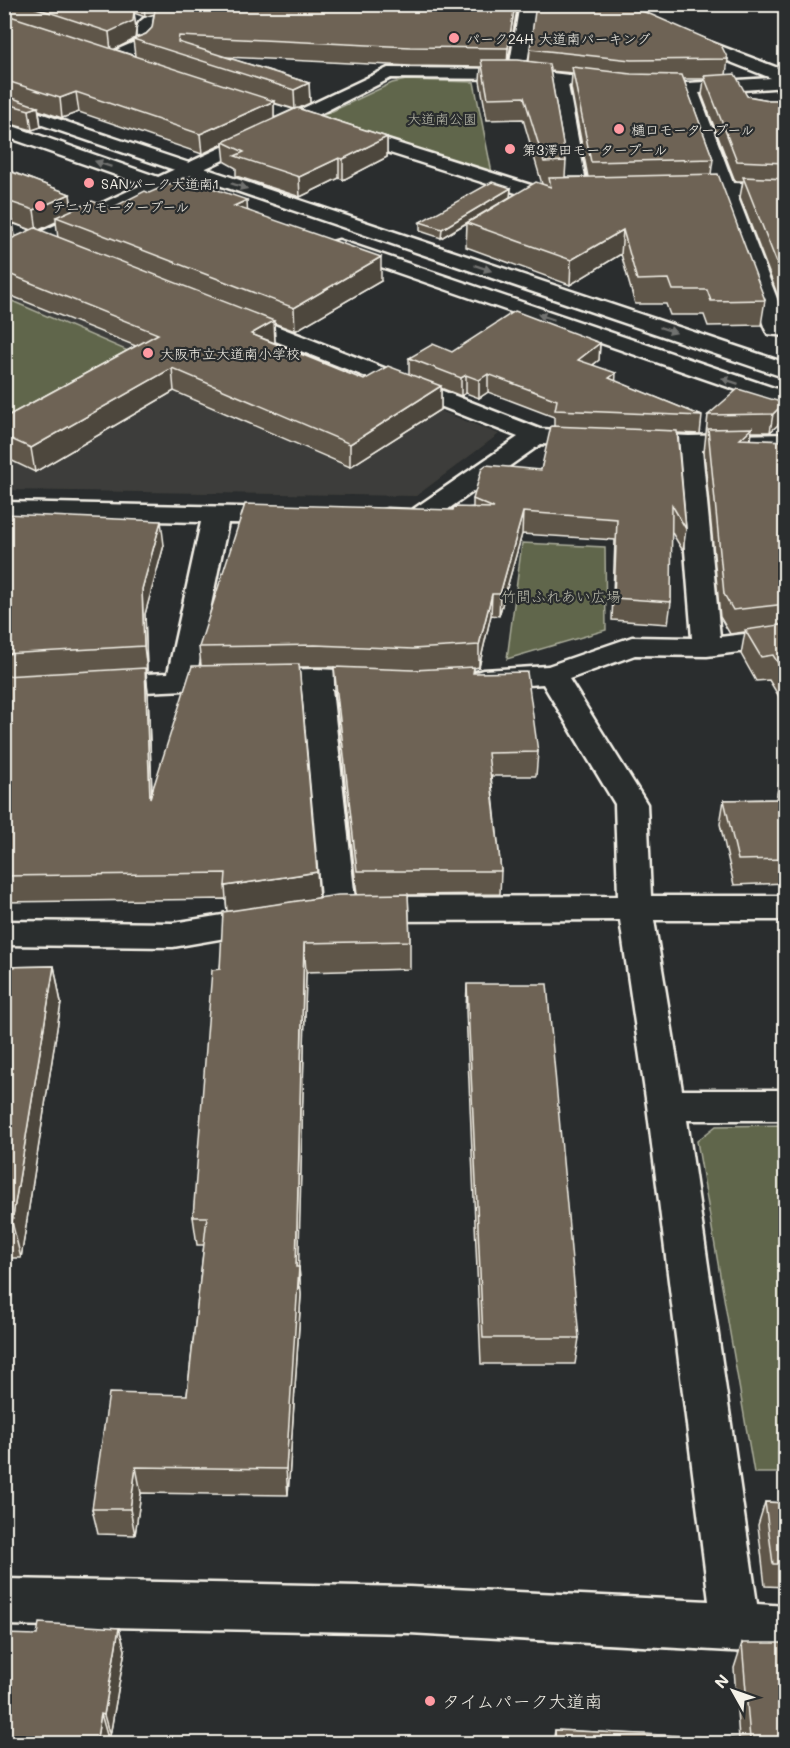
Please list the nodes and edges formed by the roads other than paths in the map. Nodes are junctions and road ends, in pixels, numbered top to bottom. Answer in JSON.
{"nodes":[{"id":1,"x":256,"y":4,"type":"edge"},
{"id":2,"x":528,"y":4,"type":"edge"},
{"id":3,"x":670,"y":32,"type":"edge"},
{"id":4,"x":91,"y":51,"type":"edge"},
{"id":5,"x":113,"y":58,"type":"junction"},
{"id":6,"x":144,"y":68,"type":"edge"},
{"id":7,"x":517,"y":74,"type":"junction"},
{"id":8,"x":558,"y":77,"type":"junction"},
{"id":9,"x":786,"y":77,"type":"edge"},
{"id":10,"x":786,"y":82,"type":"edge"},
{"id":11,"x":688,"y":88,"type":"junction"},
{"id":12,"x":214,"y":91,"type":"edge"},
{"id":13,"x":4,"y":105,"type":"edge"},
{"id":14,"x":296,"y":118,"type":"junction"},
{"id":15,"x":4,"y":129,"type":"edge"},
{"id":16,"x":188,"y":169,"type":"junction"},
{"id":17,"x":156,"y":183,"type":"junction"},
{"id":18,"x":725,"y":189,"type":"junction"},
{"id":19,"x":657,"y":191,"type":"edge"},
{"id":20,"x":786,"y":192,"type":"edge"},
{"id":21,"x":536,"y":193,"type":"junction"},
{"id":22,"x":213,"y":202,"type":"edge"},
{"id":23,"x":517,"y":205,"type":"edge"},
{"id":24,"x":4,"y":227,"type":"edge"},
{"id":25,"x":314,"y":237,"type":"edge"},
{"id":26,"x":40,"y":240,"type":"junction"},
{"id":27,"x":458,"y":240,"type":"dead end"},
{"id":28,"x":439,"y":252,"type":"junction"},
{"id":29,"x":4,"y":257,"type":"edge"},
{"id":30,"x":84,"y":257,"type":"edge"},
{"id":31,"x":216,"y":309,"type":"edge"},
{"id":32,"x":786,"y":329,"type":"edge"},
{"id":33,"x":786,"y":371,"type":"edge"},
{"id":34,"x":786,"y":400,"type":"edge"},
{"id":35,"x":536,"y":436,"type":"junction"},
{"id":36,"x":786,"y":441,"type":"edge"},
{"id":37,"x":689,"y":444,"type":"junction"},
{"id":38,"x":4,"y":510,"type":"edge"},
{"id":39,"x":216,"y":515,"type":"junction"},
{"id":40,"x":311,"y":516,"type":"edge"},
{"id":41,"x":358,"y":517,"type":"edge"},
{"id":42,"x":786,"y":637,"type":"edge"},
{"id":43,"x":707,"y":647,"type":"junction"},
{"id":44,"x":552,"y":675,"type":"junction"},
{"id":45,"x":316,"y":678,"type":"junction"},
{"id":46,"x":181,"y":680,"type":"junction"},
{"id":47,"x":458,"y":680,"type":"edge"},
{"id":48,"x":403,"y":682,"type":"edge"},
{"id":49,"x":75,"y":686,"type":"edge"},
{"id":50,"x":786,"y":908,"type":"edge"},
{"id":51,"x":339,"y":909,"type":"junction"},
{"id":52,"x":635,"y":910,"type":"junction"},
{"id":53,"x":4,"y":933,"type":"edge"},
{"id":54,"x":666,"y":1105,"type":"junction"},
{"id":55,"x":786,"y":1105,"type":"edge"},
{"id":56,"x":4,"y":1602,"type":"edge"},
{"id":57,"x":736,"y":1626,"type":"junction"},
{"id":58,"x":786,"y":1630,"type":"edge"}],
"edges":[{"from":1,"to":5,"type":"street"},
{"from":2,"to":7,"type":"street"},
{"from":3,"to":9,"type":"street"},
{"from":4,"to":5,"type":"street"},
{"from":5,"to":6,"type":"street"},
{"from":7,"to":8,"type":"street"},
{"from":7,"to":14,"type":"street"},
{"from":8,"to":11,"type":"street"},
{"from":8,"to":21,"type":"street"},
{"from":10,"to":11,"type":"street"},
{"from":11,"to":18,"type":"street"},
{"from":12,"to":14,"type":"street"},
{"from":13,"to":16,"type":"street"},
{"from":14,"to":16,"type":"street"},
{"from":14,"to":21,"type":"street"},
{"from":17,"to":15,"type":"street","one_way":true},
{"from":16,"to":17,"type":"street"},
{"from":16,"to":28,"type":"street","one_way":true},
{"from":17,"to":22,"type":"street"},
{"from":17,"to":26,"type":"street"},
{"from":18,"to":19,"type":"street"},
{"from":18,"to":20,"type":"street"},
{"from":18,"to":32,"type":"street"},
{"from":21,"to":23,"type":"street"},
{"from":24,"to":26,"type":"street"},
{"from":34,"to":25,"type":"street","one_way":true},
{"from":26,"to":29,"type":"street"},
{"from":26,"to":30,"type":"street"},
{"from":27,"to":28,"type":"street"},
{"from":28,"to":33,"type":"street","one_way":true},
{"from":31,"to":35,"type":"street"},
{"from":35,"to":37,"type":"street"},
{"from":35,"to":41,"type":"street"},
{"from":36,"to":37,"type":"street"},
{"from":37,"to":43,"type":"street"},
{"from":38,"to":39,"type":"street"},
{"from":39,"to":40,"type":"street"},
{"from":39,"to":46,"type":"street"},
{"from":42,"to":43,"type":"street"},
{"from":43,"to":44,"type":"street"},
{"from":44,"to":47,"type":"street"},
{"from":44,"to":52,"type":"street"},
{"from":45,"to":46,"type":"street"},
{"from":45,"to":48,"type":"street"},
{"from":45,"to":51,"type":"street"},
{"from":46,"to":49,"type":"street"},
{"from":50,"to":52,"type":"street"},
{"from":51,"to":52,"type":"street"},
{"from":51,"to":53,"type":"street"},
{"from":52,"to":54,"type":"street"},
{"from":54,"to":55,"type":"street"},
{"from":54,"to":57,"type":"street"},
{"from":56,"to":57,"type":"street"},
{"from":57,"to":58,"type":"street"}]}
